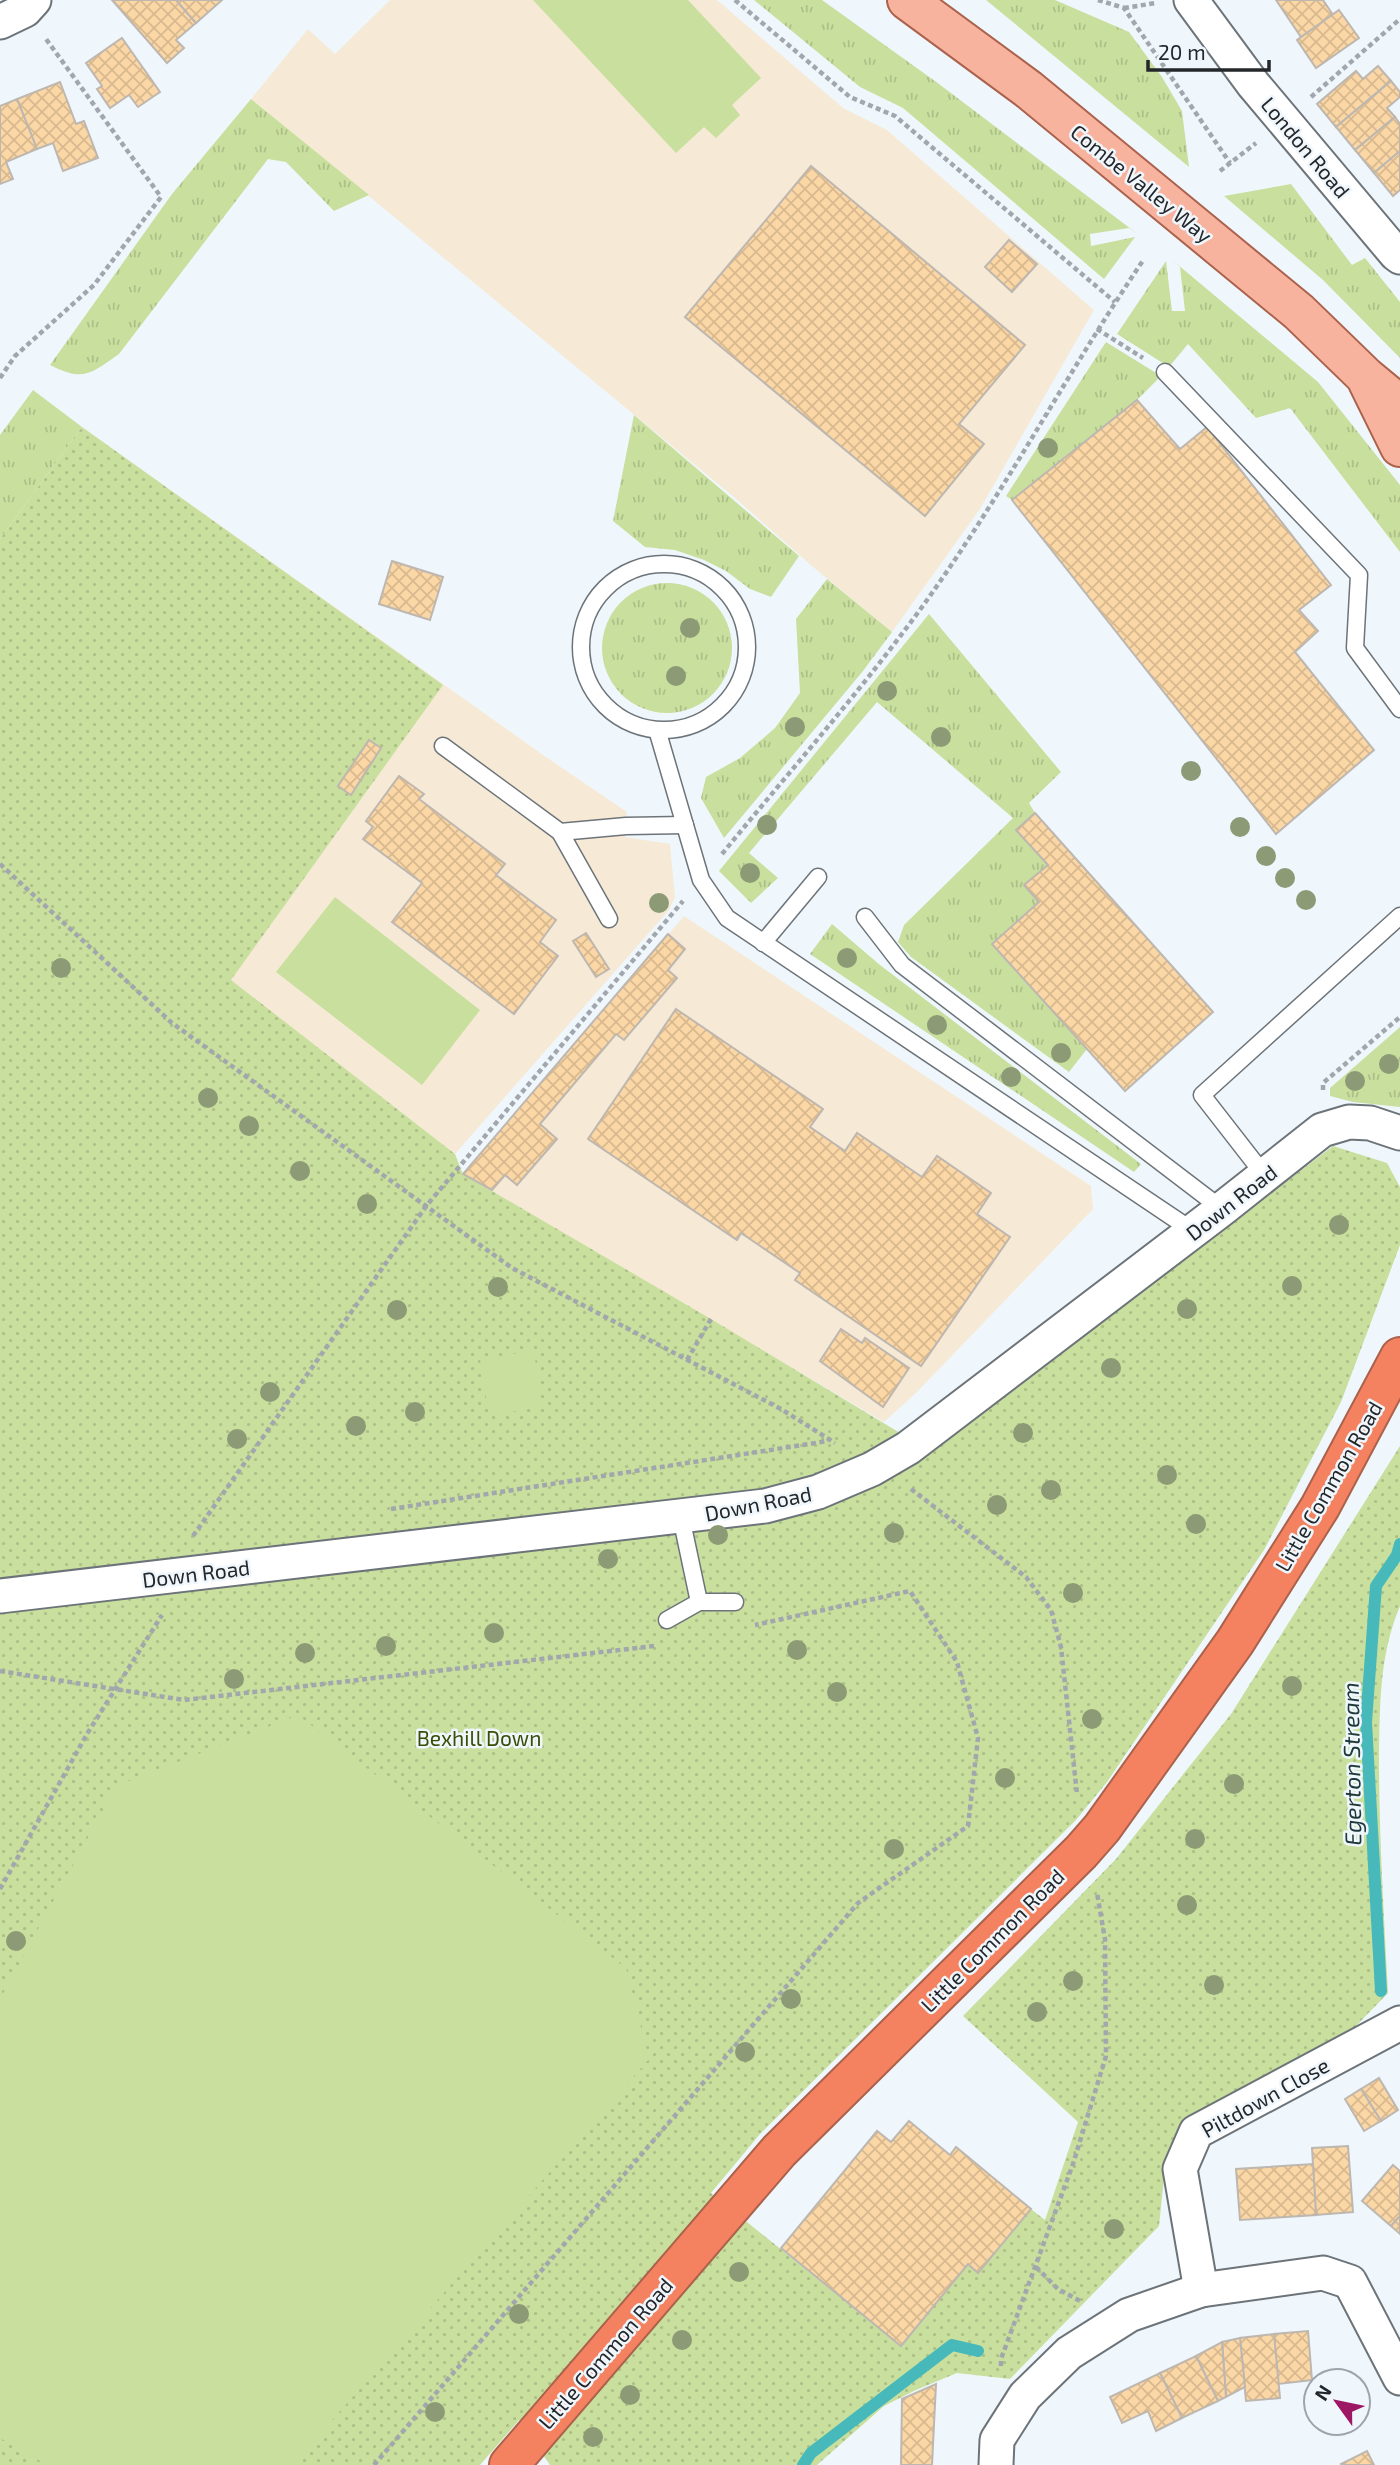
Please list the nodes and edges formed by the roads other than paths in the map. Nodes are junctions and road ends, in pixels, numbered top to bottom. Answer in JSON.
{"nodes":[{"id":1,"x":907,"y":0,"type":"edge"},
{"id":2,"x":1191,"y":0,"type":"edge"},
{"id":3,"x":1400,"y":257,"type":"edge"},
{"id":4,"x":1165,"y":372,"type":"road end"},
{"id":5,"x":1366,"y":377,"type":"junction"},
{"id":6,"x":1400,"y":405,"type":"edge"},
{"id":7,"x":1400,"y":447,"type":"edge"},
{"id":8,"x":1400,"y":709,"type":"edge"},
{"id":9,"x":658,"y":733,"type":"junction"},
{"id":10,"x":443,"y":746,"type":"dead end"},
{"id":11,"x":685,"y":825,"type":"junction"},
{"id":12,"x":560,"y":832,"type":"junction"},
{"id":13,"x":818,"y":877,"type":"dead end"},
{"id":14,"x":1400,"y":916,"type":"edge"},
{"id":15,"x":865,"y":917,"type":"dead end"},
{"id":16,"x":609,"y":919,"type":"dead end"},
{"id":17,"x":763,"y":943,"type":"junction"},
{"id":18,"x":1400,"y":1133,"type":"edge"},
{"id":19,"x":1265,"y":1176,"type":"junction"},
{"id":20,"x":1222,"y":1209,"type":"junction"},
{"id":21,"x":1193,"y":1231,"type":"junction"},
{"id":22,"x":1400,"y":1357,"type":"edge"},
{"id":23,"x":681,"y":1517,"type":"junction"},
{"id":24,"x":0,"y":1596,"type":"edge"},
{"id":25,"x":699,"y":1602,"type":"junction"},
{"id":26,"x":735,"y":1602,"type":"dead end"},
{"id":27,"x":667,"y":1620,"type":"dead end"},
{"id":28,"x":1400,"y":2023,"type":"edge"},
{"id":29,"x":1201,"y":2290,"type":"junction"},
{"id":30,"x":1400,"y":2378,"type":"edge"},
{"id":31,"x":509,"y":2465,"type":"edge"},
{"id":32,"x":996,"y":2465,"type":"edge"}],
"edges":[{"from":1,"to":5,"type":"main road","name":"Combe Valley Way"},
{"from":2,"to":3,"type":"street","name":"London Road"},
{"from":4,"to":8,"type":"lane"},
{"from":5,"to":6,"type":"main road","name":"Combe Valley Way"},
{"from":5,"to":7,"type":"main road","name":"Combe Valley Way"},
{"from":9,"to":9,"type":"lane"},
{"from":9,"to":11,"type":"lane"},
{"from":10,"to":12,"type":"lane"},
{"from":11,"to":12,"type":"lane"},
{"from":11,"to":17,"type":"lane"},
{"from":12,"to":16,"type":"lane"},
{"from":13,"to":17,"type":"lane"},
{"from":14,"to":19,"type":"lane"},
{"from":15,"to":20,"type":"lane"},
{"from":17,"to":21,"type":"lane"},
{"from":18,"to":19,"type":"street","name":"Down Road"},
{"from":19,"to":20,"type":"street","name":"Down Road"},
{"from":20,"to":21,"type":"street","name":"Down Road"},
{"from":21,"to":23,"type":"street","name":"Down Road"},
{"from":22,"to":31,"type":"highway","name":"Little Common Road"},
{"from":23,"to":24,"type":"street","name":"Down Road"},
{"from":23,"to":25,"type":"lane"},
{"from":25,"to":26,"type":"lane"},
{"from":25,"to":27,"type":"lane"},
{"from":28,"to":29,"type":"street","name":"Piltdown Close"},
{"from":29,"to":30,"type":"street"},
{"from":29,"to":32,"type":"street"}]}
